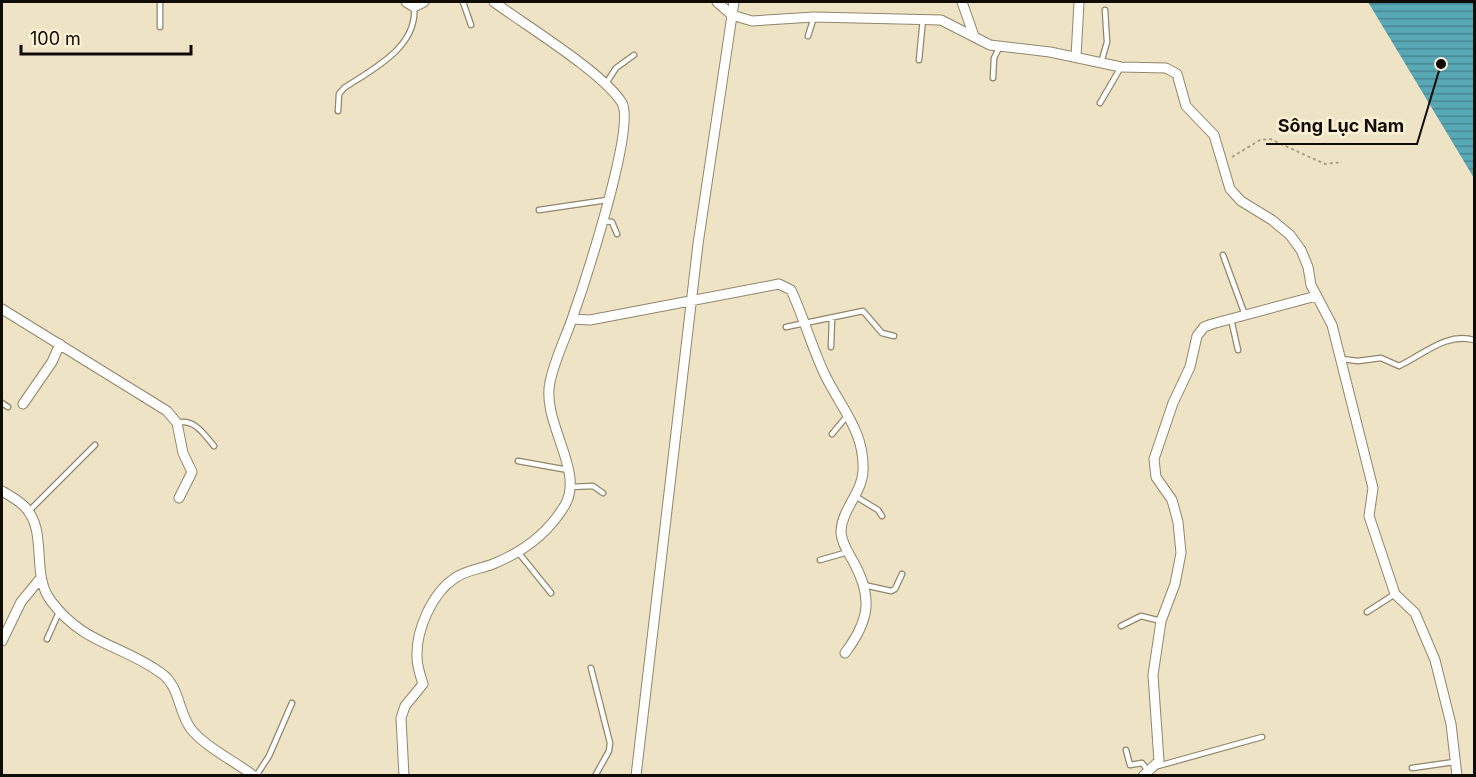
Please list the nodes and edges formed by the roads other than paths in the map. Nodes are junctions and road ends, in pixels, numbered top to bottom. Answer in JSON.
{"nodes":[{"id":1,"x":160,"y":2,"type":"edge"},
{"id":2,"x":424,"y":2,"type":"edge"},
{"id":3,"x":463,"y":2,"type":"edge"},
{"id":4,"x":494,"y":2,"type":"edge"},
{"id":5,"x":717,"y":2,"type":"edge"},
{"id":6,"x":734,"y":2,"type":"edge"},
{"id":7,"x":962,"y":2,"type":"edge"},
{"id":8,"x":1079,"y":2,"type":"edge"},
{"id":9,"x":410,"y":4,"type":"edge"},
{"id":10,"x":1105,"y":10,"type":"dead end"},
{"id":11,"x":732,"y":15,"type":"junction"},
{"id":12,"x":814,"y":17,"type":"junction"},
{"id":13,"x":923,"y":19,"type":"junction"},
{"id":14,"x":471,"y":25,"type":"dead end"},
{"id":15,"x":160,"y":27,"type":"dead end"},
{"id":16,"x":808,"y":36,"type":"dead end"},
{"id":17,"x":974,"y":36,"type":"junction"},
{"id":18,"x":1000,"y":46,"type":"junction"},
{"id":19,"x":634,"y":55,"type":"dead end"},
{"id":20,"x":1076,"y":57,"type":"junction"},
{"id":21,"x":919,"y":60,"type":"dead end"},
{"id":22,"x":1101,"y":63,"type":"junction"},
{"id":23,"x":1121,"y":67,"type":"junction"},
{"id":24,"x":993,"y":78,"type":"dead end"},
{"id":25,"x":604,"y":85,"type":"junction"},
{"id":26,"x":1100,"y":103,"type":"dead end"},
{"id":27,"x":338,"y":111,"type":"dead end"},
{"id":28,"x":607,"y":200,"type":"junction"},
{"id":29,"x":539,"y":210,"type":"dead end"},
{"id":30,"x":601,"y":221,"type":"junction"},
{"id":31,"x":617,"y":234,"type":"dead end"},
{"id":32,"x":1223,"y":255,"type":"dead end"},
{"id":33,"x":1316,"y":296,"type":"junction"},
{"id":34,"x":691,"y":300,"type":"junction"},
{"id":35,"x":2,"y":309,"type":"edge"},
{"id":36,"x":1245,"y":315,"type":"junction"},
{"id":37,"x":832,"y":318,"type":"junction"},
{"id":38,"x":572,"y":319,"type":"junction"},
{"id":39,"x":1231,"y":319,"type":"junction"},
{"id":40,"x":806,"y":324,"type":"junction"},
{"id":41,"x":786,"y":327,"type":"dead end"},
{"id":42,"x":894,"y":336,"type":"dead end"},
{"id":43,"x":1474,"y":340,"type":"edge"},
{"id":44,"x":60,"y":344,"type":"junction"},
{"id":45,"x":831,"y":347,"type":"dead end"},
{"id":46,"x":1238,"y":350,"type":"dead end"},
{"id":47,"x":1342,"y":359,"type":"junction"},
{"id":48,"x":2,"y":403,"type":"edge"},
{"id":49,"x":23,"y":404,"type":"dead end"},
{"id":50,"x":8,"y":407,"type":"dead end"},
{"id":51,"x":849,"y":414,"type":"junction"},
{"id":52,"x":177,"y":423,"type":"junction"},
{"id":53,"x":832,"y":434,"type":"dead end"},
{"id":54,"x":94,"y":445,"type":"dead end"},
{"id":55,"x":214,"y":446,"type":"dead end"},
{"id":56,"x":518,"y":461,"type":"dead end"},
{"id":57,"x":568,"y":470,"type":"junction"},
{"id":58,"x":570,"y":487,"type":"junction"},
{"id":59,"x":2,"y":490,"type":"edge"},
{"id":60,"x":603,"y":493,"type":"dead end"},
{"id":61,"x":855,"y":496,"type":"junction"},
{"id":62,"x":179,"y":498,"type":"dead end"},
{"id":63,"x":28,"y":512,"type":"junction"},
{"id":64,"x":882,"y":516,"type":"dead end"},
{"id":65,"x":518,"y":552,"type":"junction"},
{"id":66,"x":848,"y":552,"type":"junction"},
{"id":67,"x":820,"y":560,"type":"dead end"},
{"id":68,"x":902,"y":574,"type":"dead end"},
{"id":69,"x":39,"y":580,"type":"junction"},
{"id":70,"x":864,"y":585,"type":"junction"},
{"id":71,"x":551,"y":592,"type":"dead end"},
{"id":72,"x":1395,"y":594,"type":"junction"},
{"id":73,"x":59,"y":612,"type":"junction"},
{"id":74,"x":1367,"y":612,"type":"dead end"},
{"id":75,"x":1161,"y":621,"type":"junction"},
{"id":76,"x":1121,"y":626,"type":"dead end"},
{"id":77,"x":47,"y":639,"type":"dead end"},
{"id":78,"x":2,"y":641,"type":"edge"},
{"id":79,"x":845,"y":653,"type":"dead end"},
{"id":80,"x":591,"y":668,"type":"dead end"},
{"id":81,"x":292,"y":704,"type":"dead end"},
{"id":82,"x":1262,"y":737,"type":"dead end"},
{"id":83,"x":1126,"y":750,"type":"dead end"},
{"id":84,"x":1454,"y":762,"type":"junction"},
{"id":85,"x":1412,"y":768,"type":"dead end"},
{"id":86,"x":1148,"y":771,"type":"edge"},
{"id":87,"x":255,"y":776,"type":"edge"},
{"id":88,"x":404,"y":776,"type":"edge"},
{"id":89,"x":595,"y":776,"type":"edge"},
{"id":90,"x":636,"y":776,"type":"edge"},
{"id":91,"x":1457,"y":776,"type":"edge"}],
"edges":[{"from":1,"to":15,"type":"lane"},
{"from":2,"to":9,"type":"street"},
{"from":3,"to":14,"type":"lane"},
{"from":4,"to":25,"type":"street"},
{"from":5,"to":11,"type":"street"},
{"from":6,"to":11,"type":"street"},
{"from":7,"to":17,"type":"street"},
{"from":8,"to":20,"type":"street"},
{"from":9,"to":27,"type":"lane"},
{"from":10,"to":22,"type":"lane"},
{"from":11,"to":12,"type":"street"},
{"from":11,"to":34,"type":"street"},
{"from":12,"to":13,"type":"street"},
{"from":12,"to":16,"type":"lane"},
{"from":13,"to":17,"type":"street"},
{"from":13,"to":21,"type":"lane"},
{"from":17,"to":18,"type":"street"},
{"from":18,"to":20,"type":"street"},
{"from":18,"to":24,"type":"lane"},
{"from":19,"to":25,"type":"lane"},
{"from":20,"to":22,"type":"street"},
{"from":22,"to":23,"type":"street"},
{"from":23,"to":26,"type":"lane"},
{"from":23,"to":33,"type":"street"},
{"from":25,"to":28,"type":"street"},
{"from":28,"to":29,"type":"lane"},
{"from":28,"to":30,"type":"street"},
{"from":30,"to":31,"type":"lane"},
{"from":30,"to":38,"type":"street"},
{"from":32,"to":36,"type":"lane"},
{"from":33,"to":36,"type":"street"},
{"from":33,"to":47,"type":"street"},
{"from":34,"to":38,"type":"street"},
{"from":34,"to":40,"type":"street"},
{"from":34,"to":90,"type":"street"},
{"from":35,"to":44,"type":"street"},
{"from":36,"to":39,"type":"street"},
{"from":37,"to":40,"type":"lane"},
{"from":37,"to":42,"type":"lane"},
{"from":37,"to":45,"type":"lane"},
{"from":38,"to":57,"type":"street"},
{"from":39,"to":46,"type":"lane"},
{"from":39,"to":75,"type":"street"},
{"from":40,"to":41,"type":"lane"},
{"from":40,"to":51,"type":"street"},
{"from":43,"to":47,"type":"lane"},
{"from":44,"to":49,"type":"street"},
{"from":44,"to":52,"type":"street"},
{"from":47,"to":72,"type":"street"},
{"from":48,"to":50,"type":"lane"},
{"from":51,"to":53,"type":"lane"},
{"from":51,"to":61,"type":"street"},
{"from":52,"to":55,"type":"lane"},
{"from":52,"to":62,"type":"street"},
{"from":54,"to":63,"type":"lane"},
{"from":56,"to":57,"type":"lane"},
{"from":57,"to":58,"type":"street"},
{"from":58,"to":60,"type":"lane"},
{"from":58,"to":65,"type":"street"},
{"from":59,"to":63,"type":"street"},
{"from":61,"to":64,"type":"lane"},
{"from":61,"to":66,"type":"street"},
{"from":63,"to":69,"type":"street"},
{"from":65,"to":71,"type":"lane"},
{"from":65,"to":88,"type":"street"},
{"from":66,"to":67,"type":"lane"},
{"from":66,"to":70,"type":"street"},
{"from":68,"to":70,"type":"lane"},
{"from":69,"to":73,"type":"street"},
{"from":69,"to":78,"type":"street"},
{"from":70,"to":79,"type":"street"},
{"from":72,"to":74,"type":"lane"},
{"from":72,"to":84,"type":"street"},
{"from":73,"to":77,"type":"lane"},
{"from":73,"to":87,"type":"street"},
{"from":75,"to":76,"type":"lane"},
{"from":75,"to":86,"type":"street"},
{"from":80,"to":89,"type":"lane"},
{"from":81,"to":87,"type":"lane"},
{"from":82,"to":86,"type":"lane"},
{"from":83,"to":86,"type":"lane"},
{"from":84,"to":85,"type":"lane"},
{"from":84,"to":91,"type":"street"}]}
